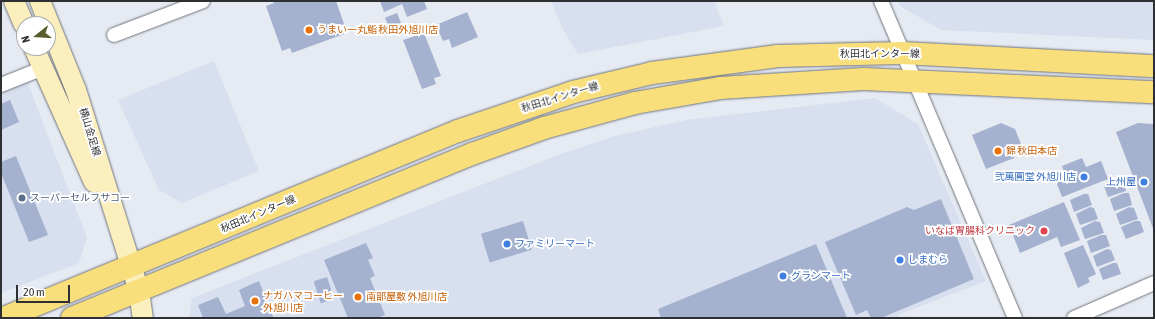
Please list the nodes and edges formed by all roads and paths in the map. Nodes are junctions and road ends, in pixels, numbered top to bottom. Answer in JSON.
{"nodes":[{"id":1,"x":14,"y":1,"type":"edge"},
{"id":2,"x":40,"y":1,"type":"edge"},
{"id":3,"x":203,"y":1,"type":"edge"},
{"id":4,"x":881,"y":1,"type":"edge"},
{"id":5,"x":21,"y":16,"type":"edge"},
{"id":6,"x":114,"y":34,"type":"dead end"},
{"id":7,"x":903,"y":53,"type":"junction"},
{"id":8,"x":37,"y":56,"type":"edge"},
{"id":9,"x":1154,"y":66,"type":"edge"},
{"id":10,"x":42,"y":68,"type":"junction"},
{"id":11,"x":916,"y":80,"type":"junction"},
{"id":12,"x":1,"y":85,"type":"edge"},
{"id":13,"x":1154,"y":92,"type":"edge"},
{"id":14,"x":132,"y":266,"type":"junction"},
{"id":15,"x":1154,"y":283,"type":"edge"},
{"id":16,"x":139,"y":291,"type":"junction"},
{"id":17,"x":4,"y":318,"type":"edge"},
{"id":18,"x":72,"y":318,"type":"edge"},
{"id":19,"x":143,"y":318,"type":"edge"},
{"id":20,"x":1015,"y":318,"type":"edge"},
{"id":21,"x":1074,"y":318,"type":"edge"}],
"edges":[{"from":1,"to":5,"type":"street"},
{"from":2,"to":14,"type":"street","name":"横山金足線"},
{"from":3,"to":6,"type":"street"},
{"from":4,"to":7,"type":"street"},
{"from":7,"to":9,"type":"main road","name":"秋田北インター線"},
{"from":7,"to":11,"type":"street"},
{"from":7,"to":14,"type":"main road","name":"秋田北インター線"},
{"from":8,"to":10,"type":"street","name":"横山金足線"},
{"from":10,"to":12,"type":"street"},
{"from":10,"to":14,"type":"street","name":"横山金足線"},
{"from":11,"to":13,"type":"main road"},
{"from":11,"to":16,"type":"main road"},
{"from":11,"to":20,"type":"street"},
{"from":14,"to":16,"type":"street","name":"横山金足線"},
{"from":14,"to":17,"type":"main road","name":"秋田北インター線"},
{"from":15,"to":21,"type":"street"},
{"from":16,"to":18,"type":"main road"},
{"from":16,"to":19,"type":"street","name":"横山金足線"}]}
